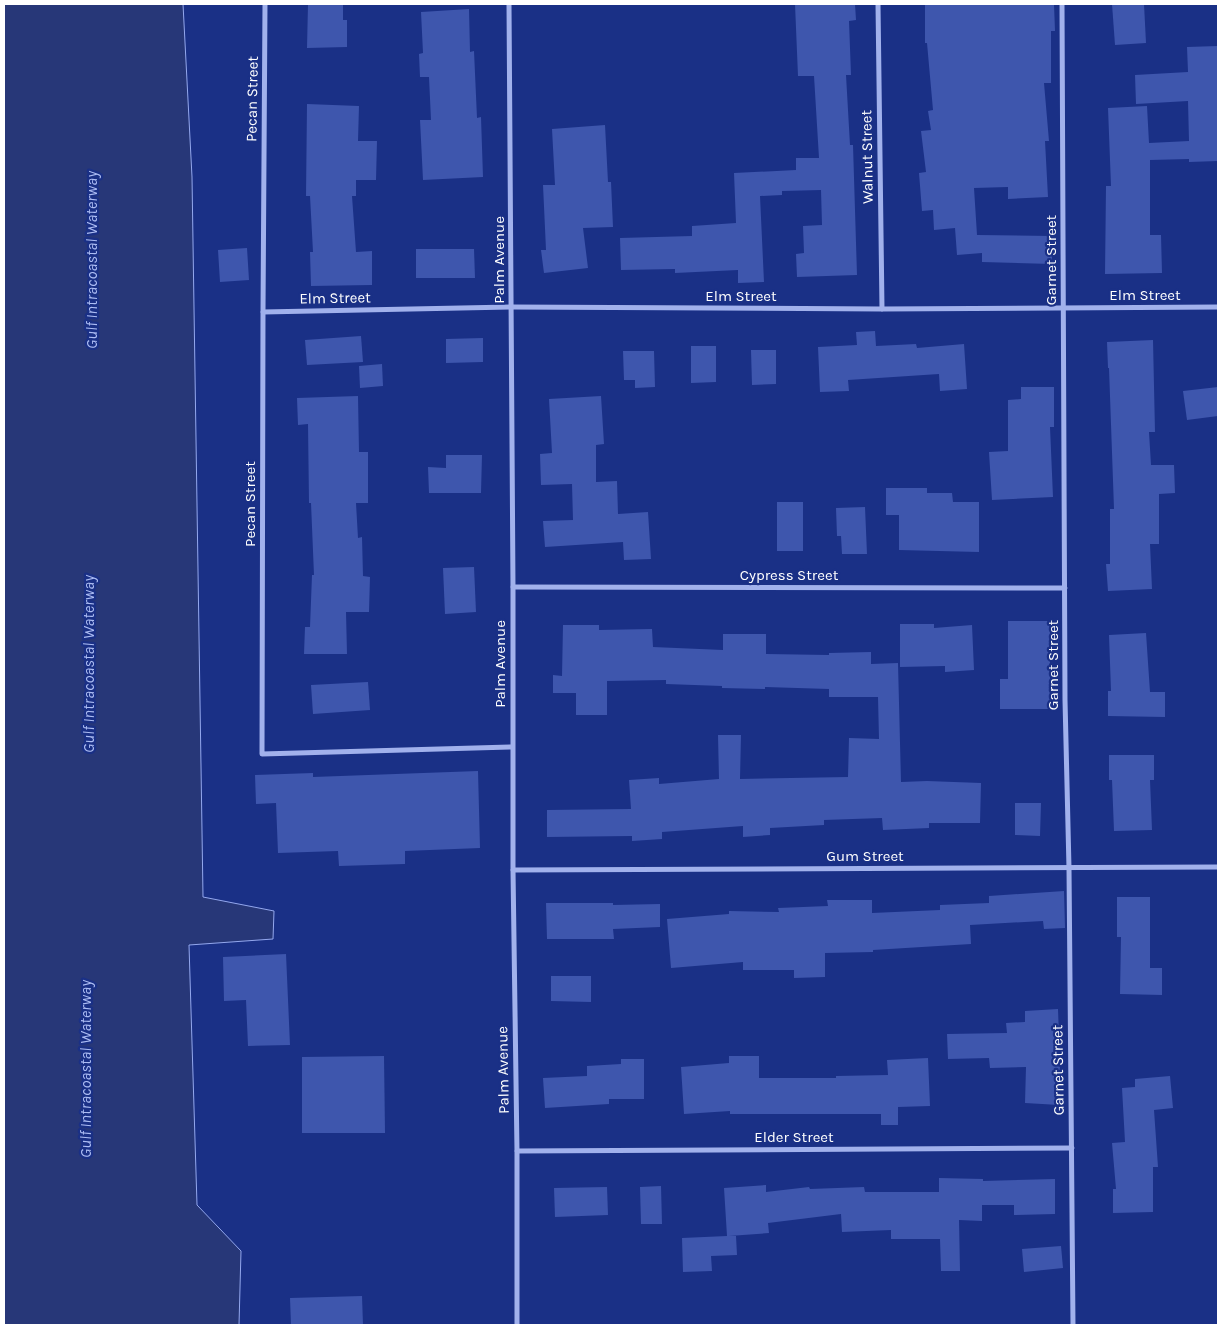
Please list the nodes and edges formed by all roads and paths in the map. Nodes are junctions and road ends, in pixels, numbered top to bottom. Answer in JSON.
{"nodes":[{"id":1,"x":266,"y":4,"type":"edge"},
{"id":2,"x":510,"y":4,"type":"edge"},
{"id":3,"x":878,"y":4,"type":"edge"},
{"id":4,"x":1062,"y":4,"type":"edge"},
{"id":5,"x":512,"y":307,"type":"junction"},
{"id":6,"x":1218,"y":307,"type":"edge"},
{"id":7,"x":1064,"y":308,"type":"junction"},
{"id":8,"x":882,"y":309,"type":"junction"},
{"id":9,"x":263,"y":312,"type":"junction"},
{"id":10,"x":513,"y":587,"type":"junction"},
{"id":11,"x":1065,"y":588,"type":"junction"},
{"id":12,"x":512,"y":747,"type":"junction"},
{"id":13,"x":1218,"y":867,"type":"edge"},
{"id":14,"x":1069,"y":868,"type":"junction"},
{"id":15,"x":512,"y":870,"type":"junction"},
{"id":16,"x":1072,"y":1148,"type":"junction"},
{"id":17,"x":517,"y":1151,"type":"junction"},
{"id":18,"x":517,"y":1325,"type":"edge"},
{"id":19,"x":1073,"y":1325,"type":"edge"}],
"edges":[{"from":1,"to":9,"type":"street","name":"Pecan Street"},
{"from":2,"to":5,"type":"street","name":"Palm Avenue"},
{"from":3,"to":8,"type":"street","name":"Walnut Street"},
{"from":4,"to":7,"type":"street","name":"Garnet Street"},
{"from":5,"to":8,"type":"street","name":"Elm Street"},
{"from":5,"to":9,"type":"street","name":"Elm Street"},
{"from":5,"to":10,"type":"street","name":"Palm Avenue"},
{"from":6,"to":7,"type":"street","name":"Elm Street"},
{"from":7,"to":8,"type":"street","name":"Elm Street"},
{"from":7,"to":11,"type":"street","name":"Garnet Street"},
{"from":9,"to":12,"type":"street","name":"Pecan Street"},
{"from":10,"to":11,"type":"street","name":"Cypress Street"},
{"from":10,"to":12,"type":"street","name":"Palm Avenue"},
{"from":11,"to":14,"type":"street","name":"Garnet Street"},
{"from":12,"to":15,"type":"street","name":"Palm Avenue"},
{"from":13,"to":14,"type":"street","name":"Gum Street"},
{"from":14,"to":15,"type":"street","name":"Gum Street"},
{"from":14,"to":16,"type":"street","name":"Garnet Street"},
{"from":15,"to":17,"type":"street","name":"Palm Avenue"},
{"from":16,"to":17,"type":"street","name":"Elder Street"},
{"from":16,"to":19,"type":"street","name":"Garnet Street"},
{"from":17,"to":18,"type":"street","name":"Palm Avenue"}]}
